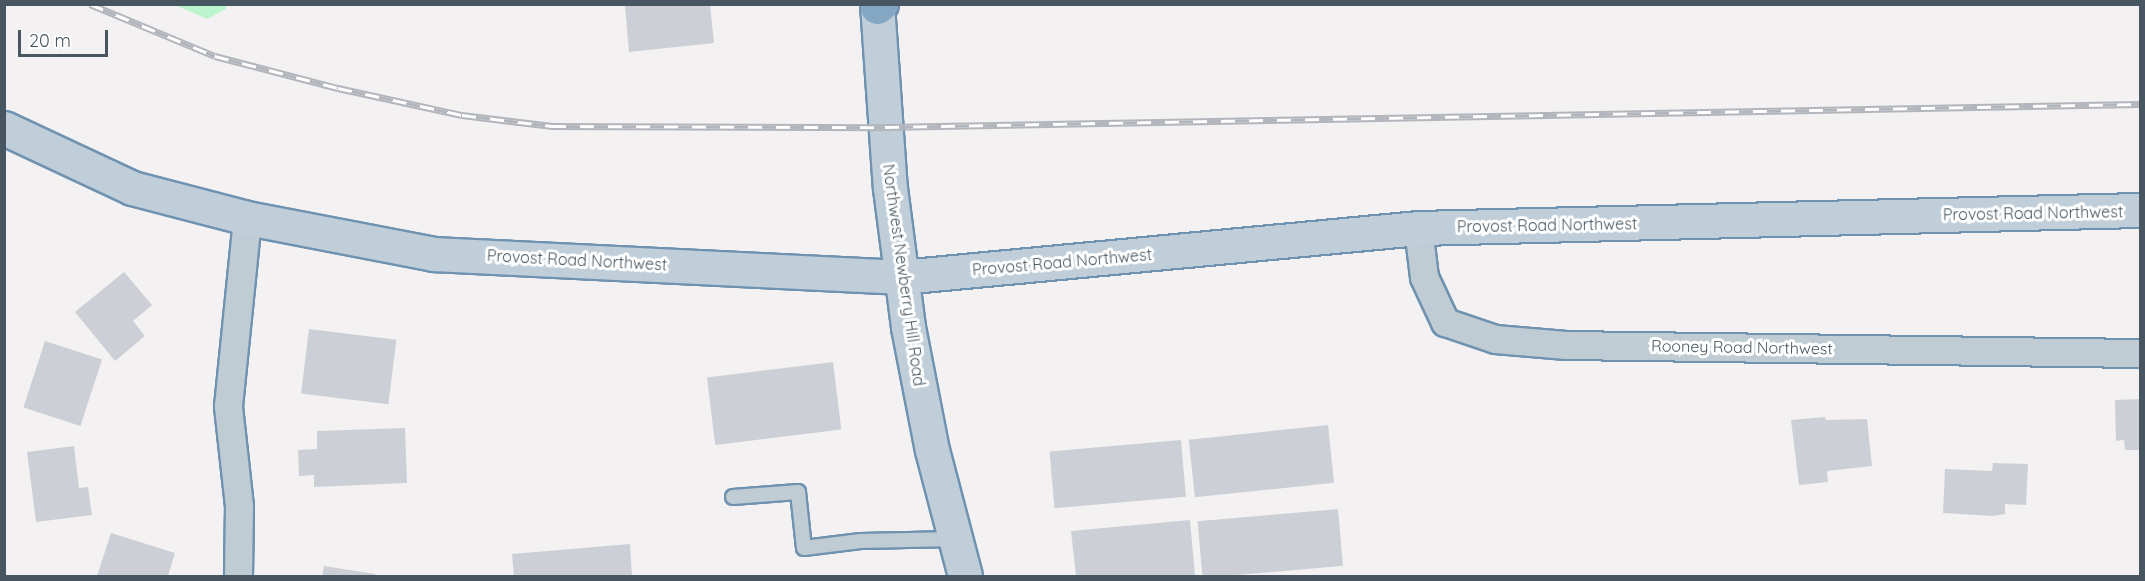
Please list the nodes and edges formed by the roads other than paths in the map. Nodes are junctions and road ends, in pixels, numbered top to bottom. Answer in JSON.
{"nodes":[{"id":1,"x":878,"y":6,"type":"edge"},
{"id":2,"x":4,"y":128,"type":"edge"},
{"id":3,"x":2140,"y":210,"type":"edge"},
{"id":4,"x":248,"y":218,"type":"junction"},
{"id":5,"x":1418,"y":228,"type":"junction"},
{"id":6,"x":901,"y":277,"type":"junction"},
{"id":7,"x":2140,"y":353,"type":"edge"},
{"id":8,"x":733,"y":497,"type":"dead end"},
{"id":9,"x":955,"y":539,"type":"junction"},
{"id":10,"x":238,"y":576,"type":"edge"},
{"id":11,"x":965,"y":576,"type":"edge"}],
"edges":[{"from":1,"to":6,"type":"street","name":"Northwest Newberry Hill Road"},
{"from":2,"to":4,"type":"street","name":"Provost Road Northwest"},
{"from":3,"to":5,"type":"street","name":"Provost Road Northwest"},
{"from":4,"to":6,"type":"street","name":"Provost Road Northwest"},
{"from":4,"to":10,"type":"street"},
{"from":5,"to":6,"type":"street","name":"Provost Road Northwest"},
{"from":5,"to":7,"type":"street","name":"Rooney Road Northwest"},
{"from":6,"to":9,"type":"street","name":"Northwest Newberry Hill Road"},
{"from":8,"to":9,"type":"lane"},
{"from":9,"to":11,"type":"street","name":"Northwest Newberry Hill Road"}]}
